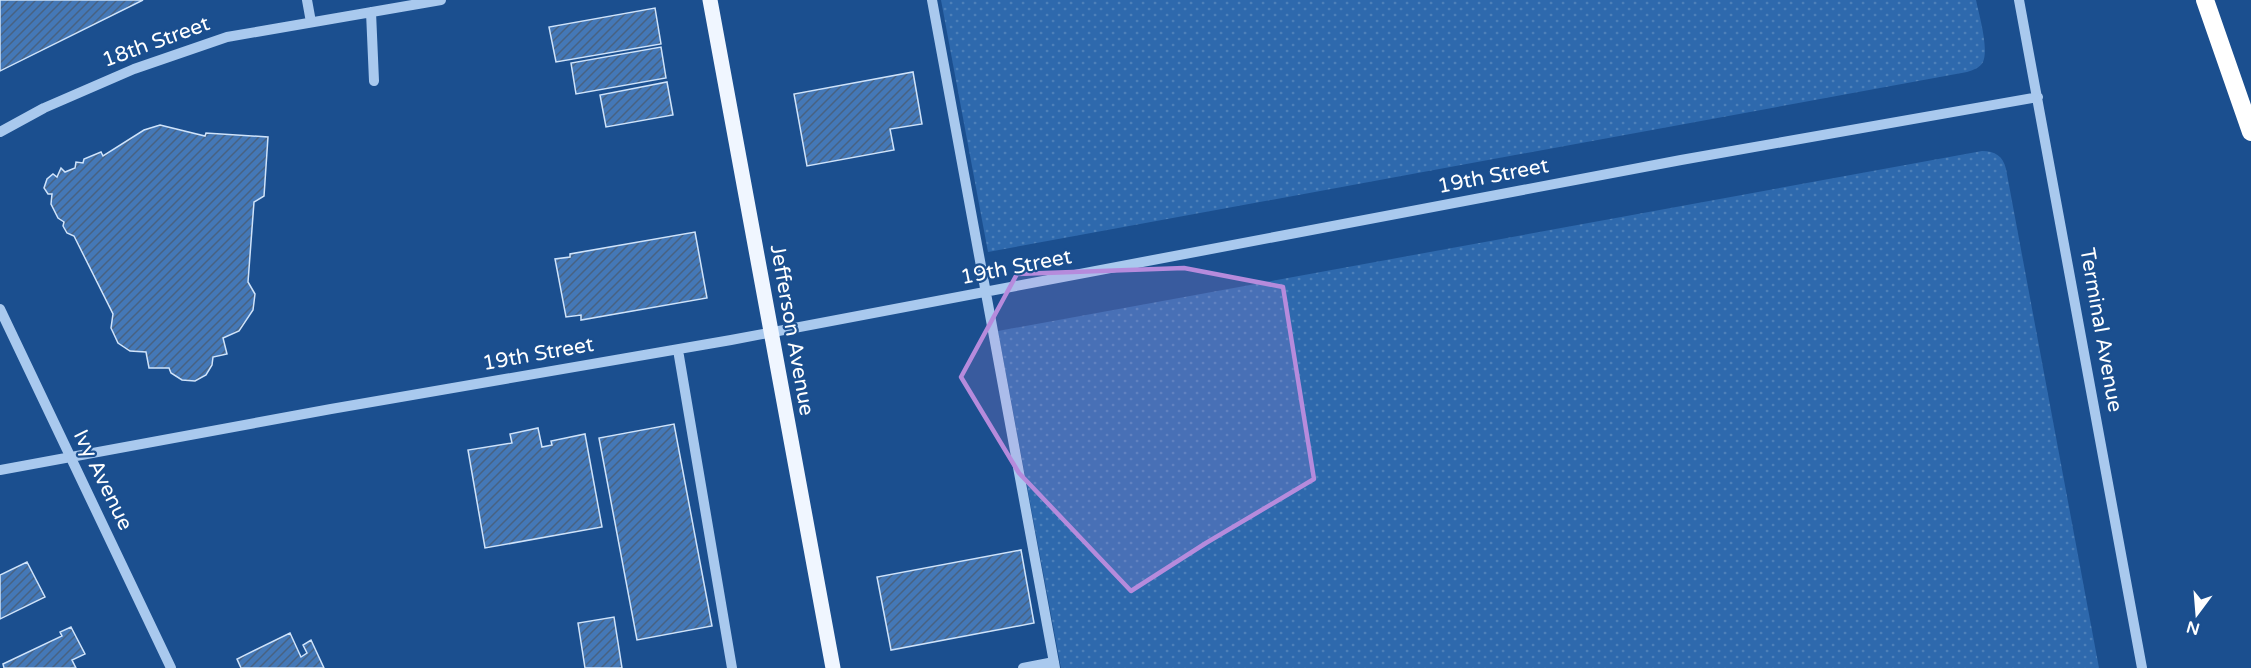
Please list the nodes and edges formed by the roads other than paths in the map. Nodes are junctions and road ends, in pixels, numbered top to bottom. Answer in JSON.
{"nodes":[{"id":1,"x":307,"y":0,"type":"edge"},
{"id":2,"x":441,"y":0,"type":"edge"},
{"id":3,"x":710,"y":0,"type":"edge"},
{"id":4,"x":932,"y":0,"type":"edge"},
{"id":5,"x":2019,"y":0,"type":"edge"},
{"id":6,"x":2205,"y":0,"type":"edge"},
{"id":7,"x":371,"y":12,"type":"junction"},
{"id":8,"x":311,"y":22,"type":"junction"},
{"id":9,"x":374,"y":81,"type":"dead end"},
{"id":10,"x":2038,"y":97,"type":"junction"},
{"id":11,"x":0,"y":132,"type":"edge"},
{"id":12,"x":2251,"y":132,"type":"edge"},
{"id":13,"x":985,"y":293,"type":"junction"},
{"id":14,"x":0,"y":309,"type":"edge"},
{"id":15,"x":771,"y":332,"type":"junction"},
{"id":16,"x":678,"y":350,"type":"junction"},
{"id":17,"x":70,"y":456,"type":"junction"},
{"id":18,"x":0,"y":470,"type":"edge"},
{"id":19,"x":1055,"y":665,"type":"edge"},
{"id":20,"x":171,"y":668,"type":"edge"},
{"id":21,"x":732,"y":668,"type":"edge"},
{"id":22,"x":833,"y":668,"type":"edge"},
{"id":23,"x":1023,"y":668,"type":"edge"},
{"id":24,"x":2142,"y":668,"type":"edge"}],
"edges":[{"from":1,"to":8,"type":"street"},
{"from":2,"to":7,"type":"street","name":"18th Street"},
{"from":3,"to":15,"type":"main road","name":"Jefferson Avenue"},
{"from":4,"to":13,"type":"street"},
{"from":5,"to":10,"type":"street","name":"Terminal Avenue"},
{"from":6,"to":12,"type":"highway"},
{"from":7,"to":8,"type":"street","name":"18th Street"},
{"from":7,"to":9,"type":"street"},
{"from":8,"to":11,"type":"street","name":"18th Street"},
{"from":10,"to":13,"type":"street","name":"19th Street"},
{"from":10,"to":24,"type":"street","name":"Terminal Avenue"},
{"from":13,"to":15,"type":"street","name":"19th Street"},
{"from":13,"to":19,"type":"street"},
{"from":14,"to":17,"type":"street","name":"Ivy Avenue"},
{"from":15,"to":16,"type":"street","name":"19th Street"},
{"from":15,"to":22,"type":"main road","name":"Jefferson Avenue"},
{"from":16,"to":17,"type":"street","name":"19th Street"},
{"from":16,"to":21,"type":"street"},
{"from":17,"to":18,"type":"street","name":"19th Street"},
{"from":17,"to":20,"type":"street","name":"Ivy Avenue"},
{"from":19,"to":23,"type":"street"}]}
